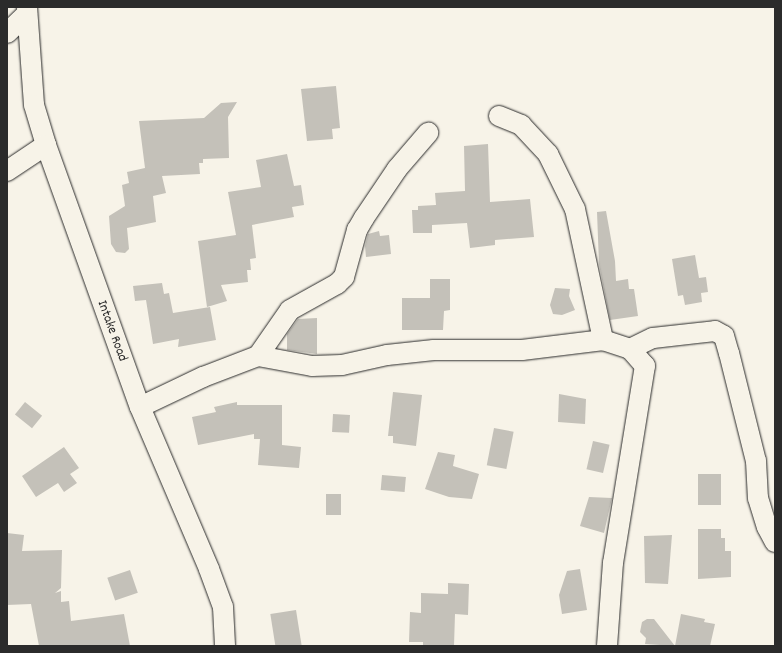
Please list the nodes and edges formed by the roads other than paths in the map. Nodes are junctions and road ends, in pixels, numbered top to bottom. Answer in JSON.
{"nodes":[{"id":1,"x":27,"y":11,"type":"edge"},
{"id":2,"x":7,"y":33,"type":"edge"},
{"id":3,"x":499,"y":116,"type":"dead end"},
{"id":4,"x":428,"y":133,"type":"dead end"},
{"id":5,"x":46,"y":145,"type":"junction"},
{"id":6,"x":7,"y":171,"type":"edge"},
{"id":7,"x":603,"y":340,"type":"junction"},
{"id":8,"x":630,"y":349,"type":"junction"},
{"id":9,"x":258,"y":356,"type":"junction"},
{"id":10,"x":140,"y":407,"type":"junction"},
{"id":11,"x":775,"y":542,"type":"edge"},
{"id":12,"x":225,"y":646,"type":"edge"},
{"id":13,"x":607,"y":646,"type":"edge"}],
"edges":[{"from":1,"to":2,"type":"street"},
{"from":1,"to":5,"type":"street","name":"Intake Road"},
{"from":3,"to":7,"type":"street"},
{"from":4,"to":9,"type":"street"},
{"from":5,"to":6,"type":"street"},
{"from":5,"to":10,"type":"street","name":"Intake Road"},
{"from":7,"to":8,"type":"street"},
{"from":7,"to":9,"type":"street"},
{"from":8,"to":11,"type":"street"},
{"from":8,"to":13,"type":"street"},
{"from":9,"to":10,"type":"street"},
{"from":10,"to":12,"type":"street","name":"Intake Road"}]}
